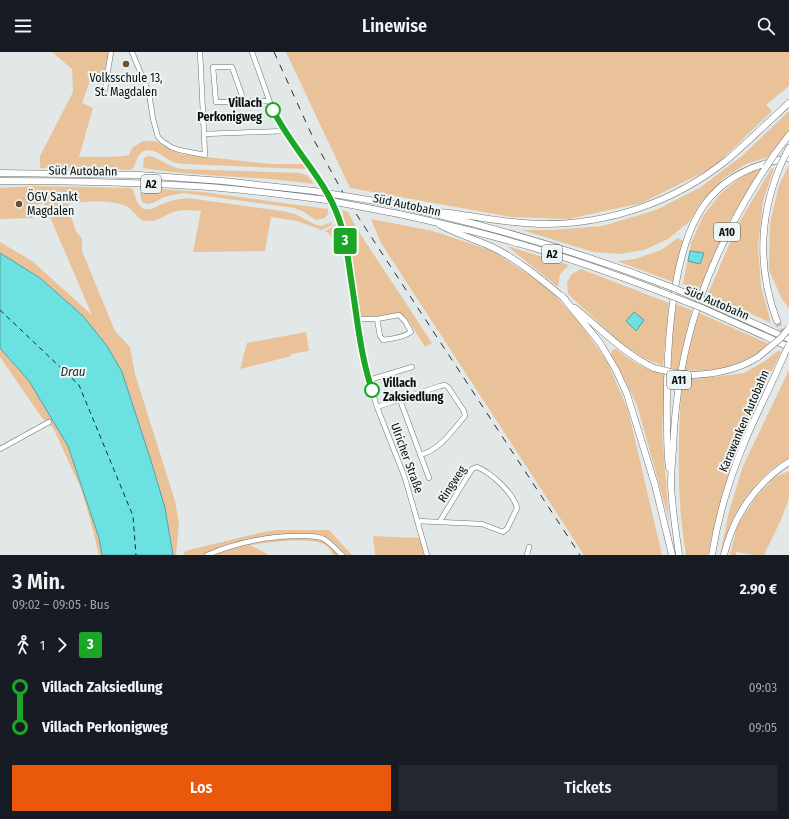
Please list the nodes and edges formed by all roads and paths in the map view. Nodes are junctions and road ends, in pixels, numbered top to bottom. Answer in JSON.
{"nodes":[{"id":1,"x":111,"y":52,"type":"edge"},
{"id":2,"x":132,"y":52,"type":"edge"},
{"id":3,"x":200,"y":52,"type":"edge"},
{"id":4,"x":252,"y":52,"type":"edge"},
{"id":5,"x":105,"y":89,"type":"dead end"},
{"id":6,"x":244,"y":101,"type":"junction"},
{"id":7,"x":269,"y":101,"type":"junction"},
{"id":8,"x":789,"y":103,"type":"edge"},
{"id":9,"x":285,"y":131,"type":"junction"},
{"id":10,"x":204,"y":134,"type":"junction"},
{"id":11,"x":789,"y":135,"type":"edge"},
{"id":12,"x":788,"y":153,"type":"edge"},
{"id":13,"x":0,"y":173,"type":"edge"},
{"id":14,"x":0,"y":181,"type":"edge"},
{"id":15,"x":428,"y":212,"type":"junction"},
{"id":16,"x":431,"y":221,"type":"junction"},
{"id":17,"x":562,"y":296,"type":"junction"},
{"id":18,"x":701,"y":302,"type":"junction"},
{"id":19,"x":377,"y":319,"type":"junction"},
{"id":20,"x":357,"y":321,"type":"junction"},
{"id":21,"x":776,"y":321,"type":"tunnel mouth"},
{"id":22,"x":789,"y":328,"type":"edge"},
{"id":23,"x":789,"y":339,"type":"edge"},
{"id":24,"x":789,"y":346,"type":"edge"},
{"id":25,"x":789,"y":353,"type":"edge"},
{"id":26,"x":412,"y":366,"type":"dead end"},
{"id":27,"x":777,"y":371,"type":"junction"},
{"id":28,"x":369,"y":380,"type":"junction"},
{"id":29,"x":400,"y":400,"type":"junction"},
{"id":30,"x":378,"y":407,"type":"junction"},
{"id":31,"x":49,"y":422,"type":"dead end"},
{"id":32,"x":0,"y":449,"type":"edge"},
{"id":33,"x":420,"y":455,"type":"junction"},
{"id":34,"x":789,"y":462,"type":"edge"},
{"id":35,"x":429,"y":478,"type":"dead end"},
{"id":36,"x":671,"y":485,"type":"junction"},
{"id":37,"x":417,"y":521,"type":"junction"},
{"id":38,"x":440,"y":521,"type":"junction"},
{"id":39,"x":529,"y":547,"type":"dead end"},
{"id":40,"x":207,"y":555,"type":"edge"},
{"id":41,"x":342,"y":555,"type":"edge"},
{"id":42,"x":427,"y":555,"type":"edge"},
{"id":43,"x":527,"y":555,"type":"edge"},
{"id":44,"x":672,"y":555,"type":"edge"},
{"id":45,"x":679,"y":555,"type":"edge"},
{"id":46,"x":712,"y":555,"type":"edge"},
{"id":47,"x":724,"y":555,"type":"edge"}],
"edges":[{"from":1,"to":5,"type":"street"},
{"from":2,"to":10,"type":"street"},
{"from":3,"to":10,"type":"street"},
{"from":4,"to":7,"type":"street","name":"Ulricher Straße"},
{"from":6,"to":6,"type":"street"},
{"from":6,"to":7,"type":"street"},
{"from":7,"to":9,"type":"street","name":"Ulricher Straße"},
{"from":8,"to":15,"type":"highway"},
{"from":9,"to":10,"type":"street"},
{"from":9,"to":20,"type":"street","name":"Ulricher Straße"},
{"from":11,"to":18,"type":"highway","number":"A10","bridge":true},
{"from":12,"to":21,"type":"highway","bridge":true},
{"from":12,"to":36,"type":"highway"},
{"from":13,"to":15,"type":"highway","name":"Süd Autobahn","number":"A2","bridge":true},
{"from":14,"to":16,"type":"highway","name":"Süd Autobahn","number":"A2","bridge":true},
{"from":15,"to":18,"type":"highway","name":"Süd Autobahn","number":"A2","bridge":true},
{"from":16,"to":17,"type":"highway"},
{"from":16,"to":24,"type":"highway","name":"Süd Autobahn","number":"A2","bridge":true},
{"from":17,"to":22,"type":"highway","bridge":true},
{"from":17,"to":44,"type":"highway"},
{"from":18,"to":23,"type":"highway","name":"Süd Autobahn","number":"A2"},
{"from":18,"to":36,"type":"highway","number":"A11"},
{"from":19,"to":19,"type":"street"},
{"from":19,"to":20,"type":"street"},
{"from":20,"to":28,"type":"street","name":"Ulricher Straße"},
{"from":24,"to":27,"type":"highway","name":"Karawanken Autobahn","bridge":true},
{"from":25,"to":27,"type":"highway"},
{"from":26,"to":28,"type":"street"},
{"from":27,"to":46,"type":"highway","name":"Karawanken Autobahn"},
{"from":28,"to":30,"type":"street","name":"Ulricher Straße"},
{"from":29,"to":30,"type":"street"},
{"from":29,"to":33,"type":"street"},
{"from":29,"to":33,"type":"street"},
{"from":30,"to":37,"type":"street","name":"Ulricher Straße"},
{"from":31,"to":32,"type":"street"},
{"from":33,"to":35,"type":"street"},
{"from":34,"to":47,"type":"highway"},
{"from":36,"to":45,"type":"highway","number":"A11"},
{"from":37,"to":38,"type":"street","name":"Ringweg"},
{"from":37,"to":42,"type":"street","name":"Ulricher Straße"},
{"from":38,"to":38,"type":"street","name":"Ringweg"},
{"from":39,"to":43,"type":"street"},
{"from":40,"to":41,"type":"street"}]}
